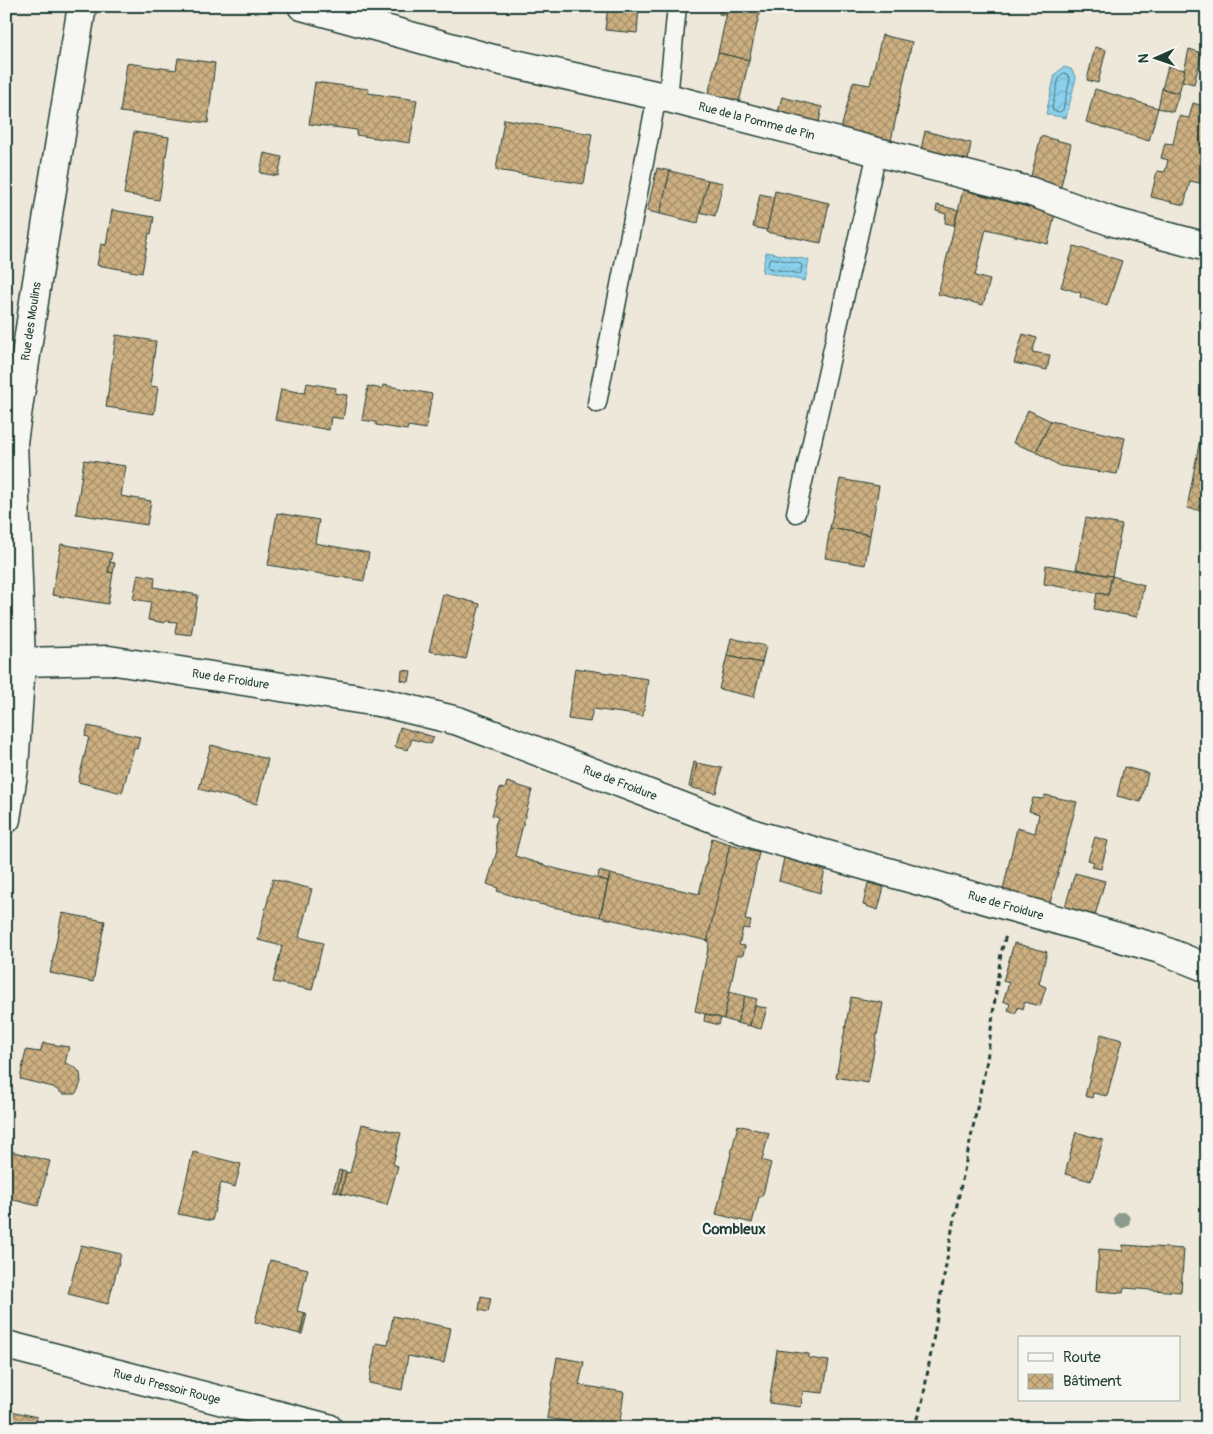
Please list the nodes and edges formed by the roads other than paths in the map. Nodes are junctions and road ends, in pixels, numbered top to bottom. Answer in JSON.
{"nodes":[{"id":1,"x":82,"y":6,"type":"edge"},
{"id":2,"x":302,"y":6,"type":"edge"},
{"id":3,"x":677,"y":6,"type":"edge"},
{"id":4,"x":662,"y":97,"type":"junction"},
{"id":5,"x":877,"y":152,"type":"junction"},
{"id":6,"x":1207,"y":248,"type":"edge"},
{"id":7,"x":597,"y":403,"type":"dead end"},
{"id":8,"x":796,"y":513,"type":"dead end"},
{"id":9,"x":21,"y":662,"type":"junction"},
{"id":10,"x":6,"y":819,"type":"edge"},
{"id":11,"x":1207,"y":968,"type":"edge"},
{"id":12,"x":6,"y":1345,"type":"edge"},
{"id":13,"x":328,"y":1428,"type":"edge"}],
"edges":[{"from":1,"to":9,"type":"street","name":"Rue des Moulins"},
{"from":2,"to":4,"type":"street","name":"Rue de la Pomme de Pin"},
{"from":3,"to":4,"type":"lane"},
{"from":4,"to":5,"type":"street","name":"Rue de la Pomme de Pin"},
{"from":4,"to":7,"type":"lane"},
{"from":5,"to":6,"type":"street","name":"Rue de la Pomme de Pin"},
{"from":5,"to":8,"type":"lane"},
{"from":9,"to":10,"type":"street","name":"Rue des Moulins"},
{"from":9,"to":11,"type":"street","name":"Rue de Froidure"},
{"from":12,"to":13,"type":"street","name":"Rue du Pressoir Rouge"}]}
